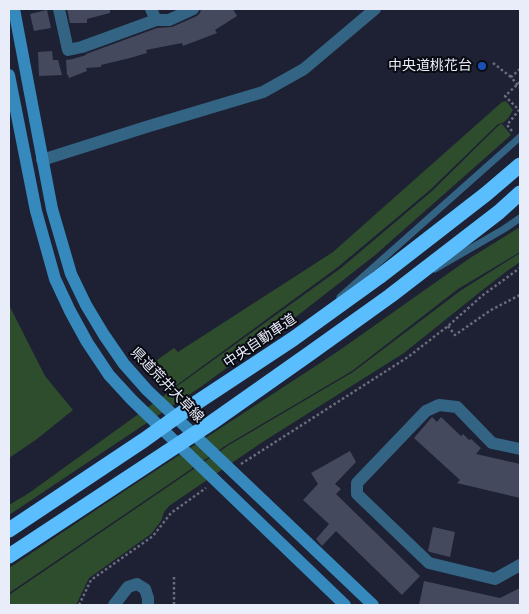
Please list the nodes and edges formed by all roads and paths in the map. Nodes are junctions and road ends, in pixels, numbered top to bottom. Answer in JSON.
{"nodes":[{"id":1,"x":14,"y":9,"type":"edge"},
{"id":2,"x":59,"y":9,"type":"edge"},
{"id":3,"x":193,"y":9,"type":"edge"},
{"id":4,"x":375,"y":9,"type":"edge"},
{"id":5,"x":154,"y":15,"type":"edge"},
{"id":6,"x":493,"y":63,"type":"dead end"},
{"id":7,"x":520,"y":69,"type":"edge"},
{"id":8,"x":9,"y":75,"type":"edge"},
{"id":9,"x":511,"y":77,"type":"junction"},
{"id":10,"x":519,"y":83,"type":"edge"},
{"id":11,"x":520,"y":88,"type":"edge"},
{"id":12,"x":517,"y":135,"type":"edge"},
{"id":13,"x":42,"y":160,"type":"junction"},
{"id":14,"x":520,"y":165,"type":"edge"},
{"id":15,"x":520,"y":193,"type":"edge"},
{"id":16,"x":520,"y":218,"type":"edge"},
{"id":17,"x":520,"y":268,"type":"edge"},
{"id":18,"x":520,"y":295,"type":"edge"},
{"id":19,"x":390,"y":296,"type":"junction"},
{"id":20,"x":448,"y":326,"type":"junction"},
{"id":21,"x":293,"y":339,"type":"junction"},
{"id":22,"x":520,"y":449,"type":"edge"},
{"id":23,"x":255,"y":454,"type":"dead end"},
{"id":24,"x":194,"y":496,"type":"dead end"},
{"id":25,"x":9,"y":530,"type":"edge"},
{"id":26,"x":9,"y":556,"type":"edge"},
{"id":27,"x":520,"y":565,"type":"edge"},
{"id":28,"x":174,"y":577,"type":"dead end"},
{"id":29,"x":79,"y":605,"type":"edge"},
{"id":30,"x":114,"y":605,"type":"edge"},
{"id":31,"x":148,"y":605,"type":"edge"},
{"id":32,"x":174,"y":605,"type":"edge"},
{"id":33,"x":345,"y":605,"type":"edge"},
{"id":34,"x":373,"y":605,"type":"edge"}],
"edges":[{"from":1,"to":13,"type":"main road","name":"県道荒井大草線"},
{"from":2,"to":5,"type":"street"},
{"from":3,"to":5,"type":"street"},
{"from":4,"to":13,"type":"street"},
{"from":6,"to":9,"type":"path"},
{"from":7,"to":9,"type":"path"},
{"from":8,"to":33,"type":"main road"},
{"from":9,"to":10,"type":"path"},
{"from":10,"to":11,"type":"path"},
{"from":10,"to":12,"type":"path"},
{"from":12,"to":21,"type":"lane"},
{"from":13,"to":34,"type":"main road","name":"県道荒井大草線"},
{"from":14,"to":21,"type":"highway","name":"中央自動車道"},
{"from":15,"to":19,"type":"highway"},
{"from":16,"to":19,"type":"lane"},
{"from":17,"to":20,"type":"path"},
{"from":18,"to":20,"type":"path"},
{"from":19,"to":26,"type":"highway"},
{"from":20,"to":23,"type":"path"},
{"from":21,"to":25,"type":"highway","name":"中央自動車道"},
{"from":22,"to":27,"type":"street"},
{"from":24,"to":29,"type":"path"},
{"from":28,"to":32,"type":"path"},
{"from":30,"to":31,"type":"street"}]}
